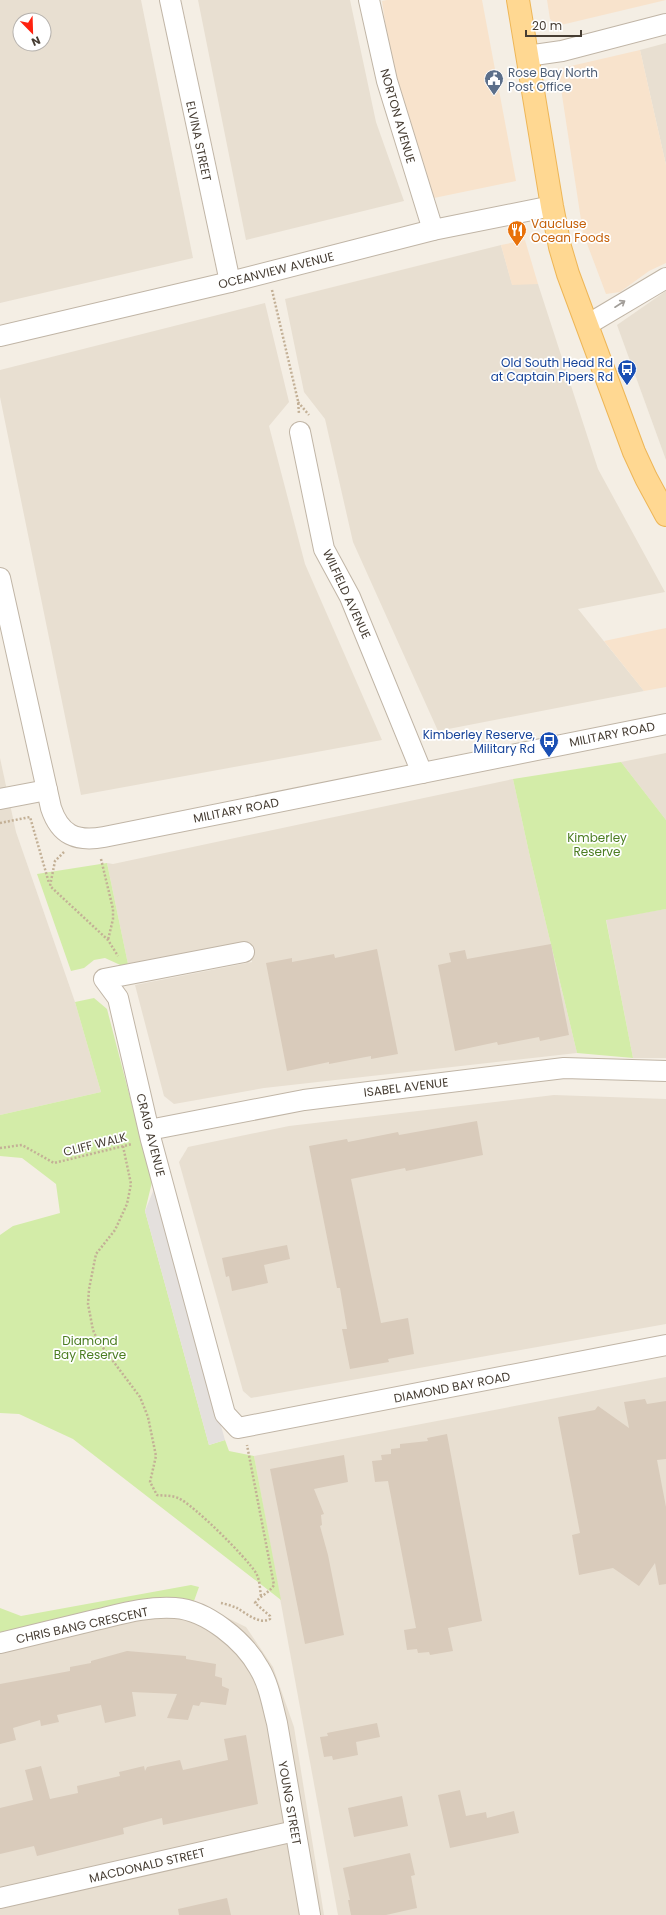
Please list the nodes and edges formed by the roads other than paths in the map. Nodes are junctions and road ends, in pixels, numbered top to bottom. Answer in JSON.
{"nodes":[{"id":1,"x":170,"y":0,"type":"edge"},
{"id":2,"x":369,"y":0,"type":"edge"},
{"id":3,"x":518,"y":0,"type":"edge"},
{"id":4,"x":666,"y":24,"type":"edge"},
{"id":5,"x":527,"y":56,"type":"junction"},
{"id":6,"x":552,"y":206,"type":"junction"},
{"id":7,"x":433,"y":230,"type":"junction"},
{"id":8,"x":666,"y":278,"type":"edge"},
{"id":9,"x":230,"y":282,"type":"junction"},
{"id":10,"x":587,"y":325,"type":"junction"},
{"id":11,"x":0,"y":336,"type":"edge"},
{"id":12,"x":300,"y":432,"type":"road end"},
{"id":13,"x":666,"y":515,"type":"edge"},
{"id":14,"x":0,"y":578,"type":"edge"},
{"id":15,"x":666,"y":724,"type":"edge"},
{"id":16,"x":422,"y":773,"type":"junction"},
{"id":17,"x":47,"y":790,"type":"junction"},
{"id":18,"x":0,"y":799,"type":"edge"},
{"id":19,"x":244,"y":952,"type":"dead end"},
{"id":20,"x":666,"y":1071,"type":"edge"},
{"id":21,"x":150,"y":1135,"type":"junction"},
{"id":22,"x":666,"y":1345,"type":"edge"},
{"id":23,"x":238,"y":1428,"type":"joint"},
{"id":24,"x":0,"y":1643,"type":"edge"},
{"id":25,"x":270,"y":1692,"type":"joint"},
{"id":26,"x":295,"y":1831,"type":"junction"},
{"id":27,"x":0,"y":1898,"type":"edge"},
{"id":28,"x":310,"y":1915,"type":"edge"}],
"edges":[{"from":1,"to":9,"type":"street","name":"ELVINA STREET"},
{"from":2,"to":7,"type":"street","name":"NORTON AVENUE"},
{"from":3,"to":5,"type":"main road"},
{"from":4,"to":5,"type":"street"},
{"from":5,"to":6,"type":"main road"},
{"from":6,"to":7,"type":"street","name":"OCEANVIEW AVENUE"},
{"from":6,"to":10,"type":"main road"},
{"from":7,"to":9,"type":"street","name":"OCEANVIEW AVENUE"},
{"from":10,"to":8,"type":"street","one_way":true},
{"from":9,"to":11,"type":"street","name":"OCEANVIEW AVENUE"},
{"from":10,"to":13,"type":"main road"},
{"from":12,"to":16,"type":"street","name":"WILFIELD AVENUE"},
{"from":14,"to":17,"type":"street"},
{"from":15,"to":16,"type":"street","name":"MILITARY ROAD"},
{"from":16,"to":17,"type":"street","name":"MILITARY ROAD"},
{"from":17,"to":18,"type":"street"},
{"from":19,"to":21,"type":"street","name":"CRAIG AVENUE"},
{"from":20,"to":21,"type":"street","name":"ISABEL AVENUE"},
{"from":21,"to":23,"type":"street","name":"CRAIG AVENUE"},
{"from":22,"to":23,"type":"street","name":"DIAMOND BAY ROAD"},
{"from":24,"to":25,"type":"street","name":"CHRIS BANG CRESCENT"},
{"from":25,"to":26,"type":"street","name":"YOUNG STREET"},
{"from":26,"to":27,"type":"street","name":"MACDONALD STREET"},
{"from":26,"to":28,"type":"street","name":"YOUNG STREET"}]}
